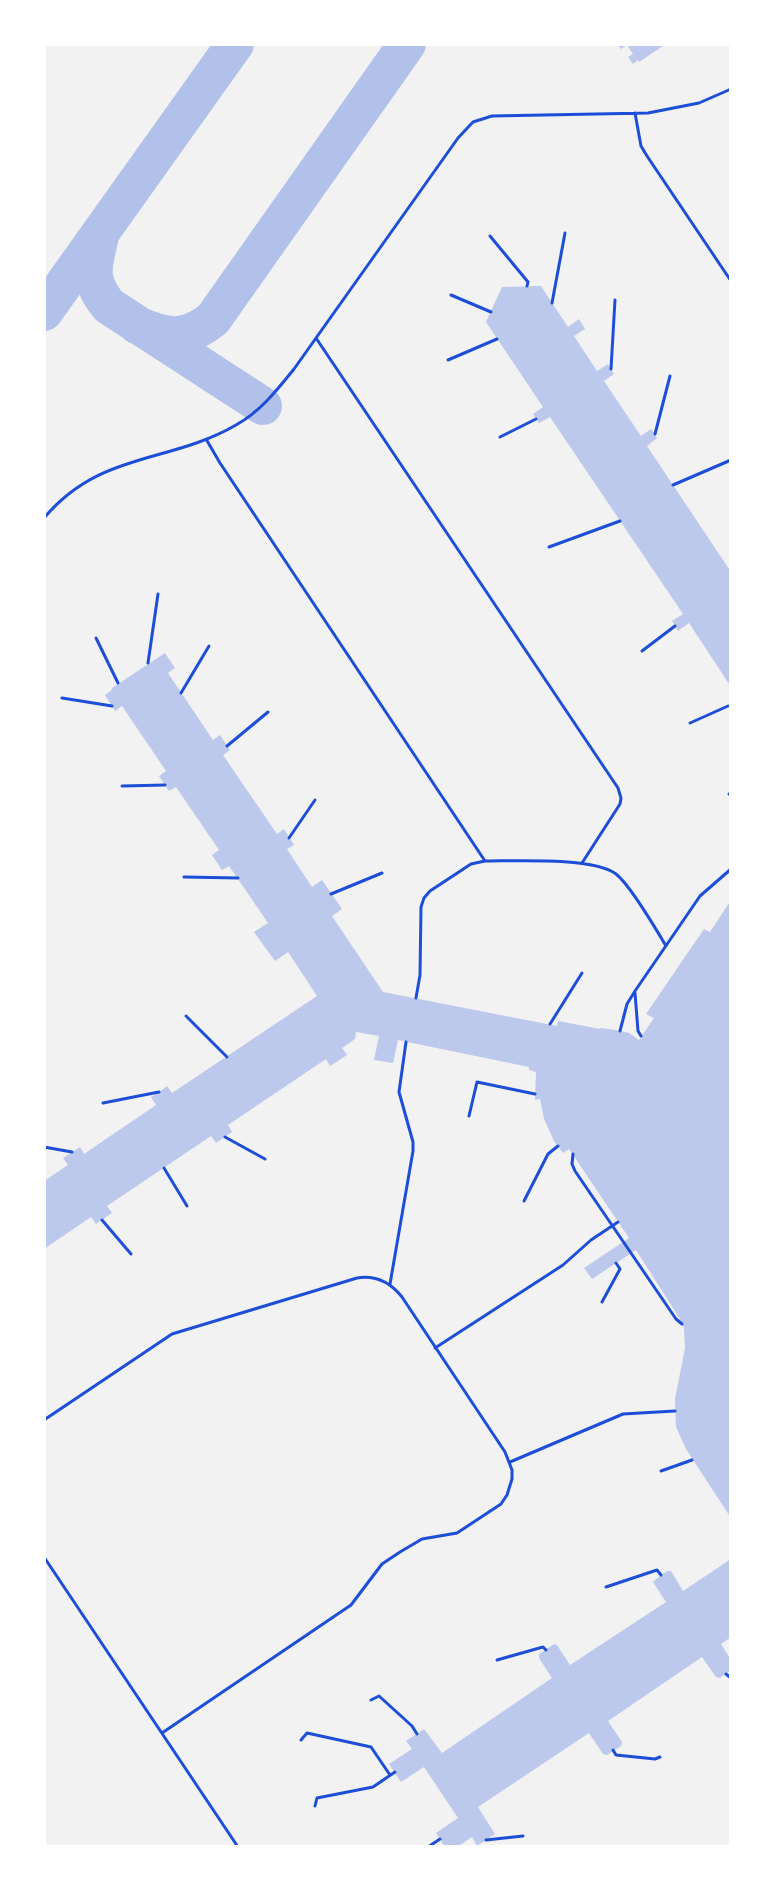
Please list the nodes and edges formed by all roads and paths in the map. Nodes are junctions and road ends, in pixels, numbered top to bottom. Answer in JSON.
{"nodes":[{"id":1,"x":731,"y":89,"type":"edge"},
{"id":2,"x":635,"y":113,"type":"junction"},
{"id":3,"x":565,"y":233,"type":"dead end"},
{"id":4,"x":490,"y":236,"type":"dead end"},
{"id":5,"x":731,"y":281,"type":"edge"},
{"id":6,"x":527,"y":286,"type":"dead end"},
{"id":7,"x":451,"y":295,"type":"dead end"},
{"id":8,"x":615,"y":300,"type":"dead end"},
{"id":9,"x":552,"y":303,"type":"dead end"},
{"id":10,"x":491,"y":312,"type":"dead end"},
{"id":11,"x":316,"y":338,"type":"junction"},
{"id":12,"x":497,"y":339,"type":"dead end"},
{"id":13,"x":448,"y":360,"type":"dead end"},
{"id":14,"x":611,"y":369,"type":"dead end"},
{"id":15,"x":670,"y":376,"type":"dead end"},
{"id":16,"x":536,"y":419,"type":"dead end"},
{"id":17,"x":655,"y":434,"type":"dead end"},
{"id":18,"x":500,"y":437,"type":"dead end"},
{"id":19,"x":206,"y":439,"type":"junction"},
{"id":20,"x":731,"y":460,"type":"edge"},
{"id":21,"x":673,"y":485,"type":"dead end"},
{"id":22,"x":44,"y":518,"type":"edge"},
{"id":23,"x":620,"y":521,"type":"dead end"},
{"id":24,"x":549,"y":547,"type":"dead end"},
{"id":25,"x":158,"y":594,"type":"dead end"},
{"id":26,"x":675,"y":626,"type":"dead end"},
{"id":27,"x":96,"y":638,"type":"dead end"},
{"id":28,"x":209,"y":646,"type":"dead end"},
{"id":29,"x":642,"y":651,"type":"dead end"},
{"id":30,"x":148,"y":663,"type":"dead end"},
{"id":31,"x":118,"y":683,"type":"dead end"},
{"id":32,"x":181,"y":693,"type":"dead end"},
{"id":33,"x":62,"y":698,"type":"dead end"},
{"id":34,"x":112,"y":706,"type":"dead end"},
{"id":35,"x":728,"y":706,"type":"dead end"},
{"id":36,"x":268,"y":712,"type":"dead end"},
{"id":37,"x":690,"y":723,"type":"dead end"},
{"id":38,"x":227,"y":746,"type":"dead end"},
{"id":39,"x":165,"y":785,"type":"dead end"},
{"id":40,"x":122,"y":786,"type":"dead end"},
{"id":41,"x":315,"y":800,"type":"dead end"},
{"id":42,"x":289,"y":838,"type":"dead end"},
{"id":43,"x":485,"y":861,"type":"junction"},
{"id":44,"x":582,"y":863,"type":"junction"},
{"id":45,"x":731,"y":869,"type":"edge"},
{"id":46,"x":382,"y":873,"type":"dead end"},
{"id":47,"x":184,"y":877,"type":"dead end"},
{"id":48,"x":238,"y":878,"type":"dead end"},
{"id":49,"x":331,"y":894,"type":"dead end"},
{"id":50,"x":666,"y":946,"type":"junction"},
{"id":51,"x":582,"y":973,"type":"dead end"},
{"id":52,"x":635,"y":991,"type":"junction"},
{"id":53,"x":416,"y":998,"type":"dead end"},
{"id":54,"x":186,"y":1016,"type":"dead end"},
{"id":55,"x":550,"y":1024,"type":"dead end"},
{"id":56,"x":620,"y":1031,"type":"dead end"},
{"id":57,"x":641,"y":1036,"type":"dead end"},
{"id":58,"x":406,"y":1042,"type":"dead end"},
{"id":59,"x":227,"y":1057,"type":"dead end"},
{"id":60,"x":159,"y":1092,"type":"dead end"},
{"id":61,"x":535,"y":1094,"type":"dead end"},
{"id":62,"x":103,"y":1103,"type":"dead end"},
{"id":63,"x":469,"y":1116,"type":"dead end"},
{"id":64,"x":225,"y":1137,"type":"dead end"},
{"id":65,"x":558,"y":1146,"type":"dead end"},
{"id":66,"x":44,"y":1147,"type":"edge"},
{"id":67,"x":72,"y":1152,"type":"dead end"},
{"id":68,"x":573,"y":1154,"type":"dead end"},
{"id":69,"x":265,"y":1159,"type":"dead end"},
{"id":70,"x":164,"y":1168,"type":"dead end"},
{"id":71,"x":524,"y":1201,"type":"dead end"},
{"id":72,"x":187,"y":1206,"type":"dead end"},
{"id":73,"x":102,"y":1220,"type":"dead end"},
{"id":74,"x":618,"y":1222,"type":"dead end"},
{"id":75,"x":613,"y":1225,"type":"junction"},
{"id":76,"x":131,"y":1254,"type":"dead end"},
{"id":77,"x":616,"y":1263,"type":"dead end"},
{"id":78,"x":390,"y":1284,"type":"junction"},
{"id":79,"x":602,"y":1302,"type":"dead end"},
{"id":80,"x":682,"y":1324,"type":"dead end"},
{"id":81,"x":435,"y":1348,"type":"junction"},
{"id":82,"x":675,"y":1411,"type":"dead end"},
{"id":83,"x":44,"y":1420,"type":"edge"},
{"id":84,"x":692,"y":1460,"type":"dead end"},
{"id":85,"x":510,"y":1462,"type":"junction"},
{"id":86,"x":661,"y":1471,"type":"dead end"},
{"id":87,"x":44,"y":1557,"type":"edge"},
{"id":88,"x":661,"y":1575,"type":"dead end"},
{"id":89,"x":606,"y":1587,"type":"dead end"},
{"id":90,"x":546,"y":1650,"type":"dead end"},
{"id":91,"x":497,"y":1660,"type":"dead end"},
{"id":92,"x":726,"y":1674,"type":"dead end"},
{"id":93,"x":731,"y":1678,"type":"edge"},
{"id":94,"x":371,"y":1700,"type":"dead end"},
{"id":95,"x":162,"y":1733,"type":"junction"},
{"id":96,"x":417,"y":1734,"type":"dead end"},
{"id":97,"x":301,"y":1740,"type":"dead end"},
{"id":98,"x":613,"y":1750,"type":"dead end"},
{"id":99,"x":660,"y":1757,"type":"dead end"},
{"id":100,"x":315,"y":1806,"type":"dead end"},
{"id":101,"x":523,"y":1836,"type":"dead end"},
{"id":102,"x":440,"y":1839,"type":"dead end"},
{"id":103,"x":486,"y":1840,"type":"dead end"},
{"id":104,"x":238,"y":1847,"type":"edge"},
{"id":105,"x":428,"y":1847,"type":"edge"}],
"edges":[{"from":1,"to":2,"type":"lane"},
{"from":2,"to":5,"type":"lane"},
{"from":2,"to":11,"type":"lane"},
{"from":3,"to":9,"type":"path"},
{"from":4,"to":6,"type":"path"},
{"from":7,"to":10,"type":"path"},
{"from":8,"to":14,"type":"path"},
{"from":11,"to":19,"type":"lane"},
{"from":11,"to":44,"type":"lane"},
{"from":12,"to":13,"type":"path"},
{"from":15,"to":17,"type":"path"},
{"from":16,"to":18,"type":"path"},
{"from":19,"to":22,"type":"lane"},
{"from":19,"to":43,"type":"lane"},
{"from":20,"to":21,"type":"path"},
{"from":23,"to":24,"type":"path"},
{"from":25,"to":30,"type":"path"},
{"from":26,"to":29,"type":"path"},
{"from":27,"to":31,"type":"path"},
{"from":28,"to":32,"type":"path"},
{"from":33,"to":34,"type":"path"},
{"from":35,"to":37,"type":"path"},
{"from":36,"to":38,"type":"path"},
{"from":39,"to":40,"type":"path"},
{"from":41,"to":42,"type":"path"},
{"from":43,"to":44,"type":"lane"},
{"from":43,"to":53,"type":"lane"},
{"from":44,"to":50,"type":"lane"},
{"from":45,"to":50,"type":"lane"},
{"from":46,"to":49,"type":"path"},
{"from":47,"to":48,"type":"path"},
{"from":50,"to":52,"type":"lane"},
{"from":51,"to":55,"type":"path"},
{"from":52,"to":56,"type":"lane"},
{"from":52,"to":57,"type":"lane"},
{"from":54,"to":59,"type":"path"},
{"from":58,"to":78,"type":"lane"},
{"from":60,"to":62,"type":"path"},
{"from":61,"to":63,"type":"path"},
{"from":64,"to":69,"type":"path"},
{"from":65,"to":71,"type":"path"},
{"from":66,"to":67,"type":"path"},
{"from":68,"to":75,"type":"lane"},
{"from":70,"to":72,"type":"path"},
{"from":73,"to":76,"type":"path"},
{"from":74,"to":75,"type":"lane"},
{"from":75,"to":80,"type":"lane"},
{"from":75,"to":81,"type":"lane"},
{"from":77,"to":79,"type":"path"},
{"from":78,"to":81,"type":"lane"},
{"from":78,"to":83,"type":"lane"},
{"from":81,"to":85,"type":"lane"},
{"from":82,"to":85,"type":"lane"},
{"from":84,"to":86,"type":"path"},
{"from":85,"to":95,"type":"lane"},
{"from":87,"to":95,"type":"lane"},
{"from":88,"to":89,"type":"path"},
{"from":90,"to":91,"type":"path"},
{"from":92,"to":93,"type":"path"},
{"from":94,"to":96,"type":"path"},
{"from":95,"to":104,"type":"lane"},
{"from":97,"to":100,"type":"path"},
{"from":98,"to":99,"type":"path"},
{"from":101,"to":103,"type":"path"},
{"from":102,"to":105,"type":"path"}]}
